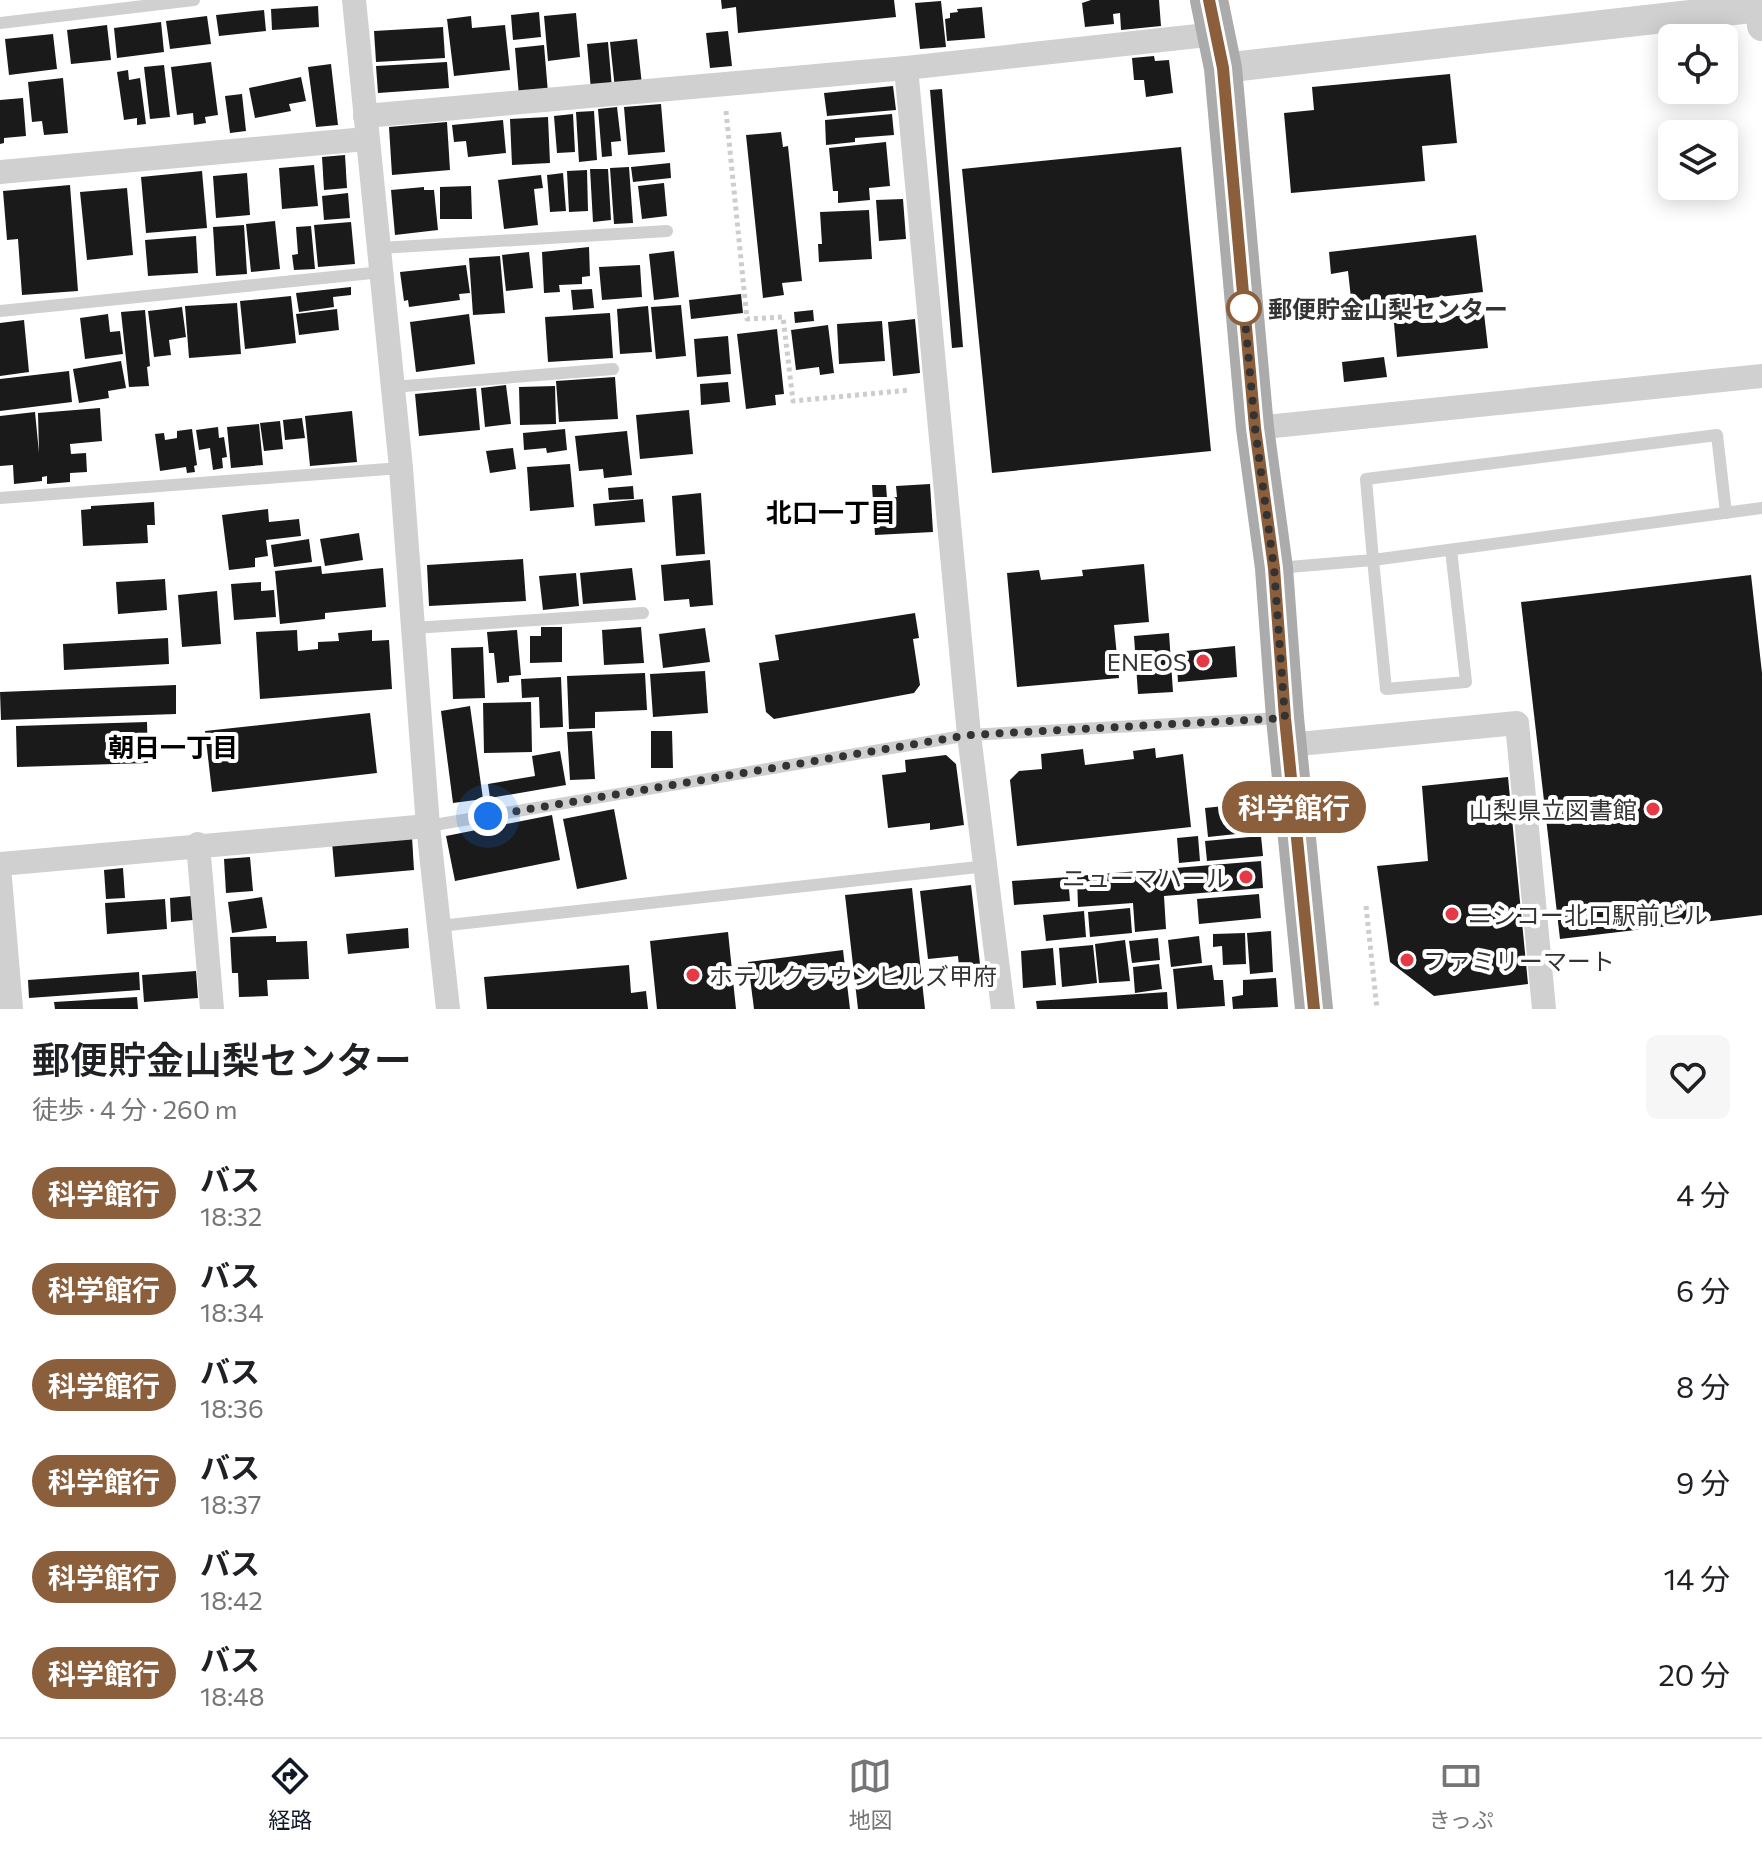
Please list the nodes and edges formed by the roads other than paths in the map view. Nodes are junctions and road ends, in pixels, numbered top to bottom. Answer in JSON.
{"nodes":[{"id":1,"x":194,"y":0,"type":"edge"},
{"id":2,"x":354,"y":0,"type":"edge"},
{"id":3,"x":135,"y":4,"type":"edge"},
{"id":4,"x":1761,"y":13,"type":"edge"},
{"id":5,"x":0,"y":23,"type":"edge"},
{"id":6,"x":1216,"y":34,"type":"edge"},
{"id":7,"x":906,"y":68,"type":"junction"},
{"id":8,"x":366,"y":128,"type":"junction"},
{"id":9,"x":0,"y":172,"type":"edge"},
{"id":10,"x":667,"y":231,"type":"dead end"},
{"id":11,"x":381,"y":260,"type":"junction"},
{"id":12,"x":0,"y":311,"type":"edge"},
{"id":13,"x":613,"y":369,"type":"dead end"},
{"id":14,"x":1762,"y":376,"type":"edge"},
{"id":15,"x":393,"y":387,"type":"junction"},
{"id":16,"x":1255,"y":428,"type":"junction"},
{"id":17,"x":401,"y":468,"type":"junction"},
{"id":18,"x":0,"y":498,"type":"edge"},
{"id":19,"x":1762,"y":508,"type":"edge"},
{"id":20,"x":1726,"y":513,"type":"junction"},
{"id":21,"x":1451,"y":550,"type":"junction"},
{"id":22,"x":1373,"y":560,"type":"junction"},
{"id":23,"x":1274,"y":568,"type":"junction"},
{"id":24,"x":643,"y":613,"type":"dead end"},
{"id":25,"x":413,"y":628,"type":"junction"},
{"id":26,"x":1286,"y":732,"type":"junction"},
{"id":27,"x":969,"y":735,"type":"junction"},
{"id":28,"x":428,"y":826,"type":"junction"},
{"id":29,"x":198,"y":844,"type":"junction"},
{"id":30,"x":0,"y":864,"type":"edge"},
{"id":31,"x":987,"y":866,"type":"junction"},
{"id":32,"x":0,"y":878,"type":"edge"},
{"id":33,"x":440,"y":926,"type":"junction"},
{"id":34,"x":11,"y":1009,"type":"edge"},
{"id":35,"x":212,"y":1009,"type":"edge"},
{"id":36,"x":448,"y":1009,"type":"edge"},
{"id":37,"x":1003,"y":1009,"type":"edge"},
{"id":38,"x":1314,"y":1009,"type":"edge"},
{"id":39,"x":1544,"y":1009,"type":"edge"}],
"edges":[{"from":1,"to":3,"type":"lane"},
{"from":2,"to":8,"type":"street"},
{"from":3,"to":5,"type":"lane"},
{"from":4,"to":6,"type":"street"},
{"from":6,"to":7,"type":"street"},
{"from":6,"to":16,"type":"main road"},
{"from":7,"to":8,"type":"street"},
{"from":7,"to":27,"type":"street"},
{"from":8,"to":9,"type":"street"},
{"from":8,"to":11,"type":"street"},
{"from":10,"to":11,"type":"lane"},
{"from":11,"to":12,"type":"lane"},
{"from":11,"to":15,"type":"street"},
{"from":13,"to":15,"type":"lane"},
{"from":14,"to":16,"type":"street"},
{"from":15,"to":17,"type":"street"},
{"from":16,"to":23,"type":"main road"},
{"from":17,"to":18,"type":"lane"},
{"from":17,"to":25,"type":"street"},
{"from":19,"to":20,"type":"lane"},
{"from":20,"to":21,"type":"lane"},
{"from":20,"to":22,"type":"lane"},
{"from":21,"to":22,"type":"lane"},
{"from":21,"to":22,"type":"lane"},
{"from":22,"to":23,"type":"lane"},
{"from":23,"to":26,"type":"main road"},
{"from":24,"to":25,"type":"lane"},
{"from":25,"to":28,"type":"street"},
{"from":26,"to":27,"type":"lane"},
{"from":26,"to":38,"type":"main road"},
{"from":26,"to":39,"type":"street"},
{"from":27,"to":28,"type":"lane"},
{"from":27,"to":31,"type":"street"},
{"from":28,"to":29,"type":"street"},
{"from":28,"to":33,"type":"street"},
{"from":29,"to":30,"type":"street"},
{"from":29,"to":35,"type":"street"},
{"from":31,"to":33,"type":"lane"},
{"from":31,"to":37,"type":"street"},
{"from":32,"to":34,"type":"street"},
{"from":33,"to":36,"type":"street"}]}
